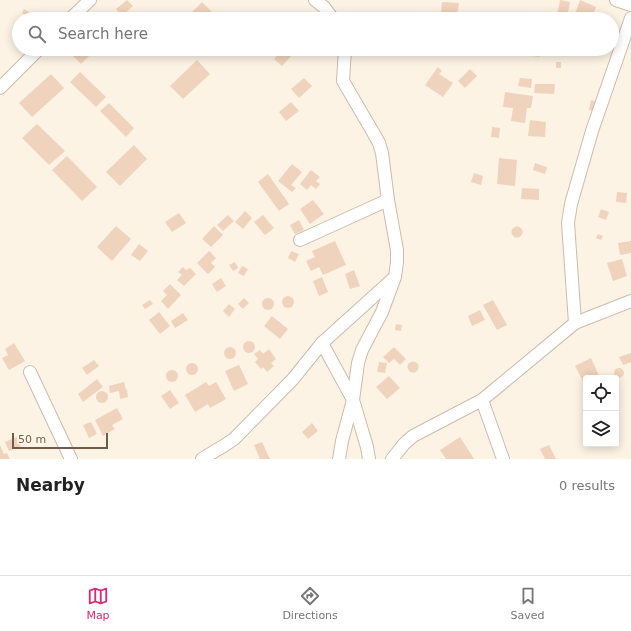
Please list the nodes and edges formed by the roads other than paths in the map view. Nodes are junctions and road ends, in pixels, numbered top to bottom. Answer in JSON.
{"nodes":[{"id":1,"x":90,"y":0,"type":"edge"},
{"id":2,"x":315,"y":0,"type":"edge"},
{"id":3,"x":616,"y":0,"type":"edge"},
{"id":4,"x":631,"y":5,"type":"edge"},
{"id":5,"x":77,"y":12,"type":"edge"},
{"id":6,"x":328,"y":12,"type":"edge"},
{"id":7,"x":631,"y":18,"type":"edge"},
{"id":8,"x":619,"y":53,"type":"edge"},
{"id":9,"x":32,"y":56,"type":"edge"},
{"id":10,"x":345,"y":56,"type":"edge"},
{"id":11,"x":618,"y":56,"type":"edge"},
{"id":12,"x":0,"y":88,"type":"edge"},
{"id":13,"x":388,"y":200,"type":"junction"},
{"id":14,"x":300,"y":240,"type":"dead end"},
{"id":15,"x":395,"y":277,"type":"junction"},
{"id":16,"x":631,"y":301,"type":"edge"},
{"id":17,"x":575,"y":323,"type":"junction"},
{"id":18,"x":322,"y":343,"type":"junction"},
{"id":19,"x":30,"y":372,"type":"dead end"},
{"id":20,"x":353,"y":400,"type":"junction"},
{"id":21,"x":482,"y":400,"type":"junction"},
{"id":22,"x":71,"y":459,"type":"edge"},
{"id":23,"x":202,"y":459,"type":"edge"},
{"id":24,"x":339,"y":459,"type":"edge"},
{"id":25,"x":369,"y":459,"type":"edge"},
{"id":26,"x":392,"y":459,"type":"edge"},
{"id":27,"x":502,"y":459,"type":"edge"}],
"edges":[{"from":1,"to":5,"type":"street"},
{"from":2,"to":6,"type":"street"},
{"from":3,"to":4,"type":"street"},
{"from":7,"to":8,"type":"street"},
{"from":9,"to":12,"type":"street"},
{"from":10,"to":13,"type":"street"},
{"from":11,"to":17,"type":"street"},
{"from":13,"to":14,"type":"street"},
{"from":13,"to":15,"type":"street"},
{"from":15,"to":18,"type":"street"},
{"from":15,"to":20,"type":"street"},
{"from":16,"to":17,"type":"street"},
{"from":17,"to":21,"type":"street"},
{"from":18,"to":20,"type":"street"},
{"from":18,"to":23,"type":"street"},
{"from":19,"to":22,"type":"street"},
{"from":20,"to":24,"type":"street"},
{"from":20,"to":25,"type":"street"},
{"from":21,"to":26,"type":"street"},
{"from":21,"to":27,"type":"street"}]}
